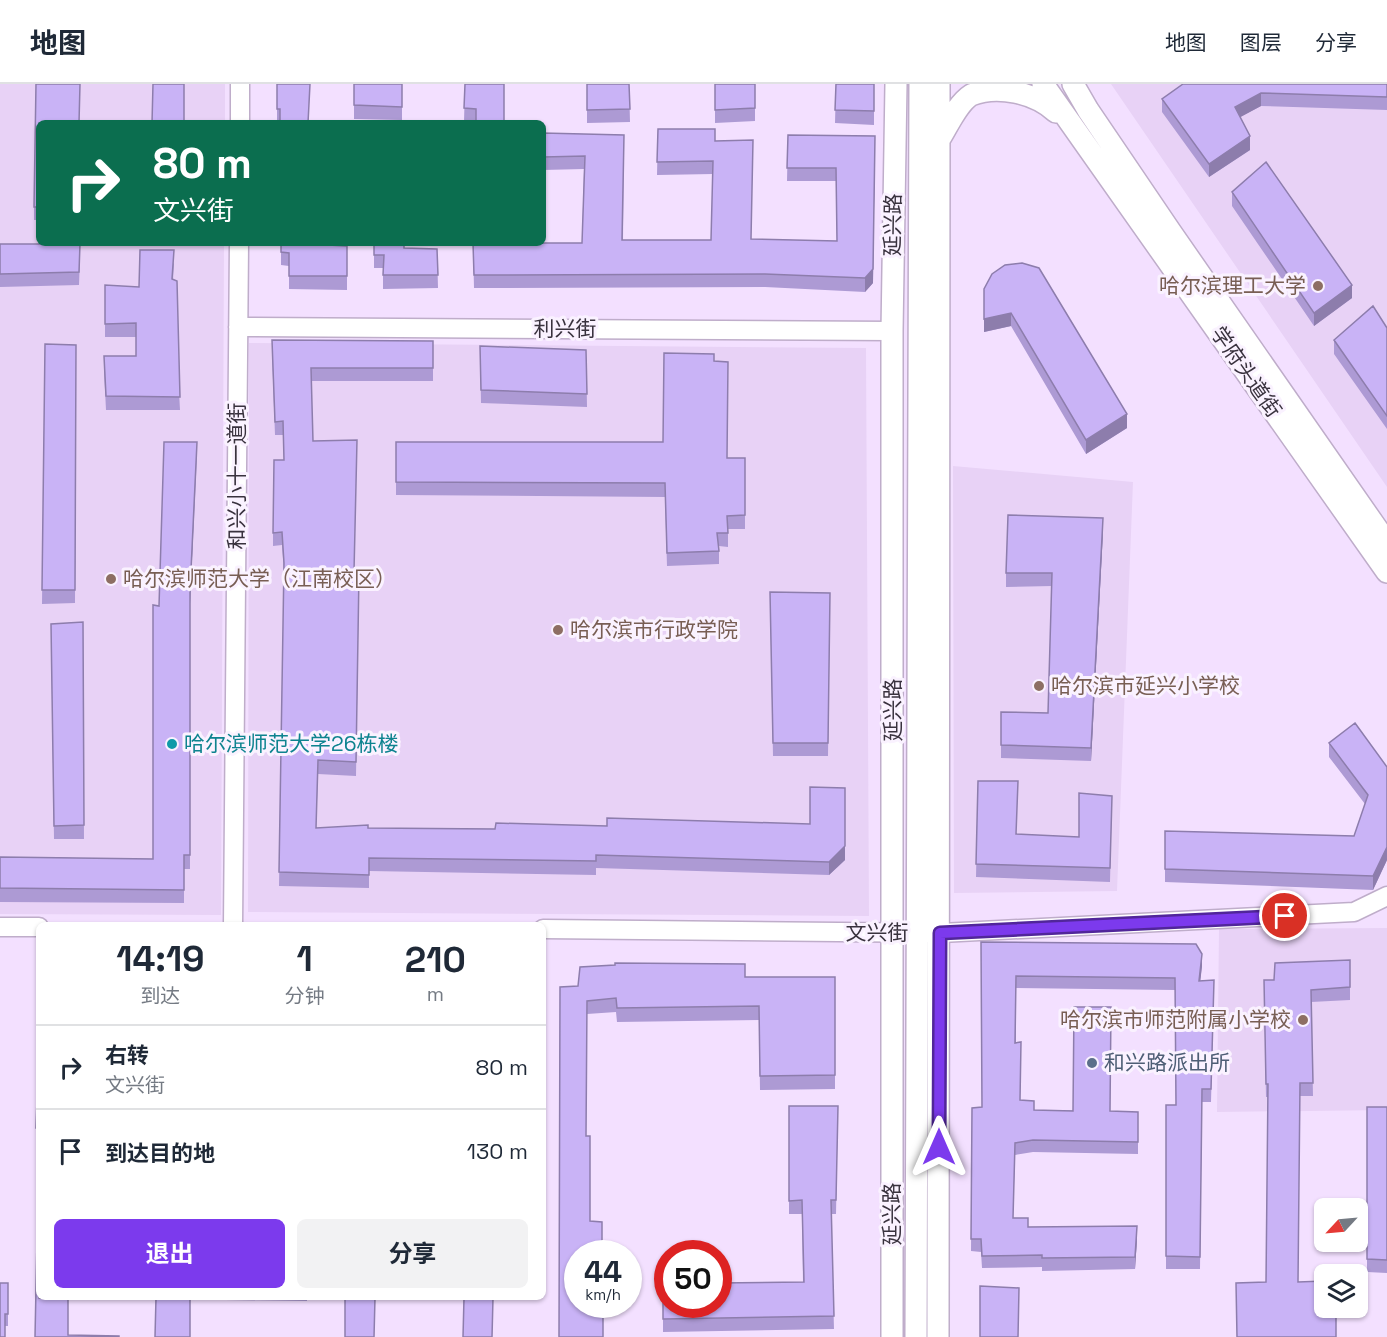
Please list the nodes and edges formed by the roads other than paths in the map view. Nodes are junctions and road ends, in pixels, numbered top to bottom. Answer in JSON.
{"nodes":[{"id":1,"x":240,"y":84,"type":"edge"},
{"id":2,"x":896,"y":84,"type":"edge"},
{"id":3,"x":920,"y":84,"type":"edge"},
{"id":4,"x":939,"y":84,"type":"edge"},
{"id":5,"x":1043,"y":84,"type":"edge"},
{"id":6,"x":1073,"y":84,"type":"edge"},
{"id":7,"x":240,"y":120,"type":"edge"},
{"id":8,"x":1077,"y":132,"type":"junction"},
{"id":9,"x":939,"y":141,"type":"junction"},
{"id":10,"x":239,"y":246,"type":"edge"},
{"id":11,"x":238,"y":327,"type":"junction"},
{"id":12,"x":892,"y":331,"type":"junction"},
{"id":13,"x":1387,"y":543,"type":"edge"},
{"id":14,"x":1387,"y":572,"type":"edge"},
{"id":15,"x":1387,"y":896,"type":"edge"},
{"id":16,"x":235,"y":922,"type":"edge"},
{"id":17,"x":0,"y":927,"type":"edge"},
{"id":18,"x":36,"y":927,"type":"edge"},
{"id":19,"x":546,"y":929,"type":"edge"},
{"id":20,"x":894,"y":933,"type":"junction"},
{"id":21,"x":918,"y":933,"type":"junction"},
{"id":22,"x":940,"y":933,"type":"junction"},
{"id":23,"x":892,"y":1337,"type":"edge"},
{"id":24,"x":916,"y":1337,"type":"edge"},
{"id":25,"x":938,"y":1337,"type":"edge"}],
"edges":[{"from":1,"to":7,"type":"street"},
{"from":2,"to":12,"type":"main road","name":"延兴路"},
{"from":3,"to":21,"type":"main road"},
{"from":4,"to":9,"type":"main road"},
{"from":5,"to":8,"type":"main road","name":"学府头道街"},
{"from":6,"to":13,"type":"main road","name":"学府头道街"},
{"from":8,"to":9,"type":"main road"},
{"from":8,"to":14,"type":"main road","name":"学府头道街"},
{"from":9,"to":22,"type":"main road"},
{"from":10,"to":11,"type":"street","name":"和兴小十一道街"},
{"from":11,"to":12,"type":"street","name":"利兴街"},
{"from":11,"to":16,"type":"street","name":"和兴小十一道街"},
{"from":12,"to":20,"type":"main road","name":"延兴路"},
{"from":15,"to":22,"type":"street","name":"文兴街"},
{"from":17,"to":18,"type":"street"},
{"from":19,"to":20,"type":"street","name":"文兴街"},
{"from":20,"to":21,"type":"street","name":"文兴街"},
{"from":20,"to":23,"type":"main road","name":"延兴路"},
{"from":21,"to":22,"type":"street","name":"文兴街"},
{"from":21,"to":24,"type":"main road"},
{"from":22,"to":25,"type":"main road"}]}
